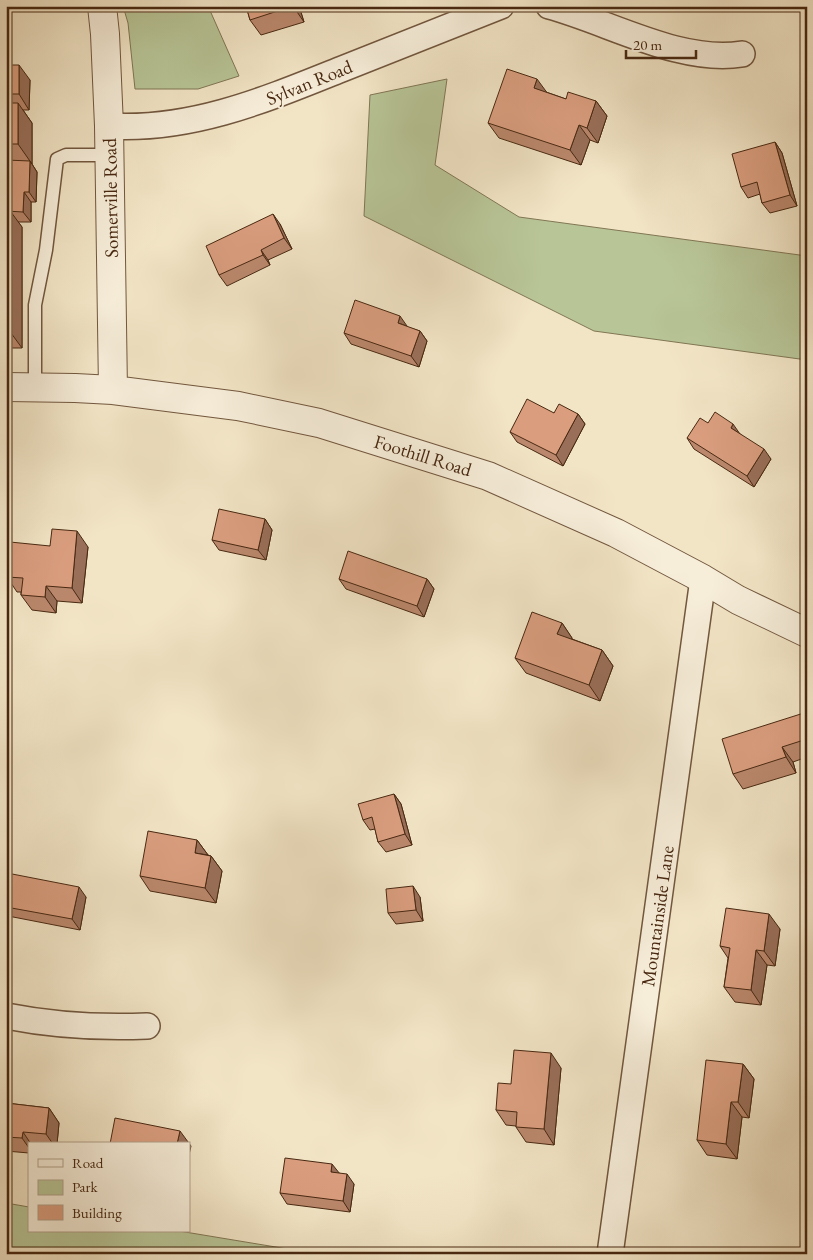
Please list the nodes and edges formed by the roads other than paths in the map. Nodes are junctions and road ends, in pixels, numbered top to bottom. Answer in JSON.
{"nodes":[{"id":1,"x":102,"y":6,"type":"edge"},
{"id":2,"x":500,"y":6,"type":"edge"},
{"id":3,"x":549,"y":6,"type":"edge"},
{"id":4,"x":742,"y":54,"type":"dead end"},
{"id":5,"x":109,"y":126,"type":"junction"},
{"id":6,"x":110,"y":155,"type":"junction"},
{"id":7,"x":6,"y":387,"type":"edge"},
{"id":8,"x":35,"y":387,"type":"junction"},
{"id":9,"x":113,"y":390,"type":"junction"},
{"id":10,"x":704,"y":578,"type":"junction"},
{"id":11,"x":807,"y":633,"type":"edge"},
{"id":12,"x":6,"y":1016,"type":"edge"},
{"id":13,"x":147,"y":1026,"type":"dead end"},
{"id":14,"x":610,"y":1254,"type":"edge"}],
"edges":[{"from":1,"to":5,"type":"street","name":"Somerville Road"},
{"from":2,"to":5,"type":"street","name":"Sylvan Road"},
{"from":3,"to":4,"type":"street"},
{"from":5,"to":6,"type":"street","name":"Somerville Road"},
{"from":6,"to":8,"type":"lane"},
{"from":6,"to":9,"type":"street","name":"Somerville Road"},
{"from":7,"to":8,"type":"street","name":"Foothill Road"},
{"from":8,"to":9,"type":"street","name":"Foothill Road"},
{"from":9,"to":10,"type":"street","name":"Foothill Road"},
{"from":10,"to":11,"type":"street","name":"Foothill Road"},
{"from":10,"to":14,"type":"street","name":"Mountainside Lane"},
{"from":12,"to":13,"type":"street"}]}
